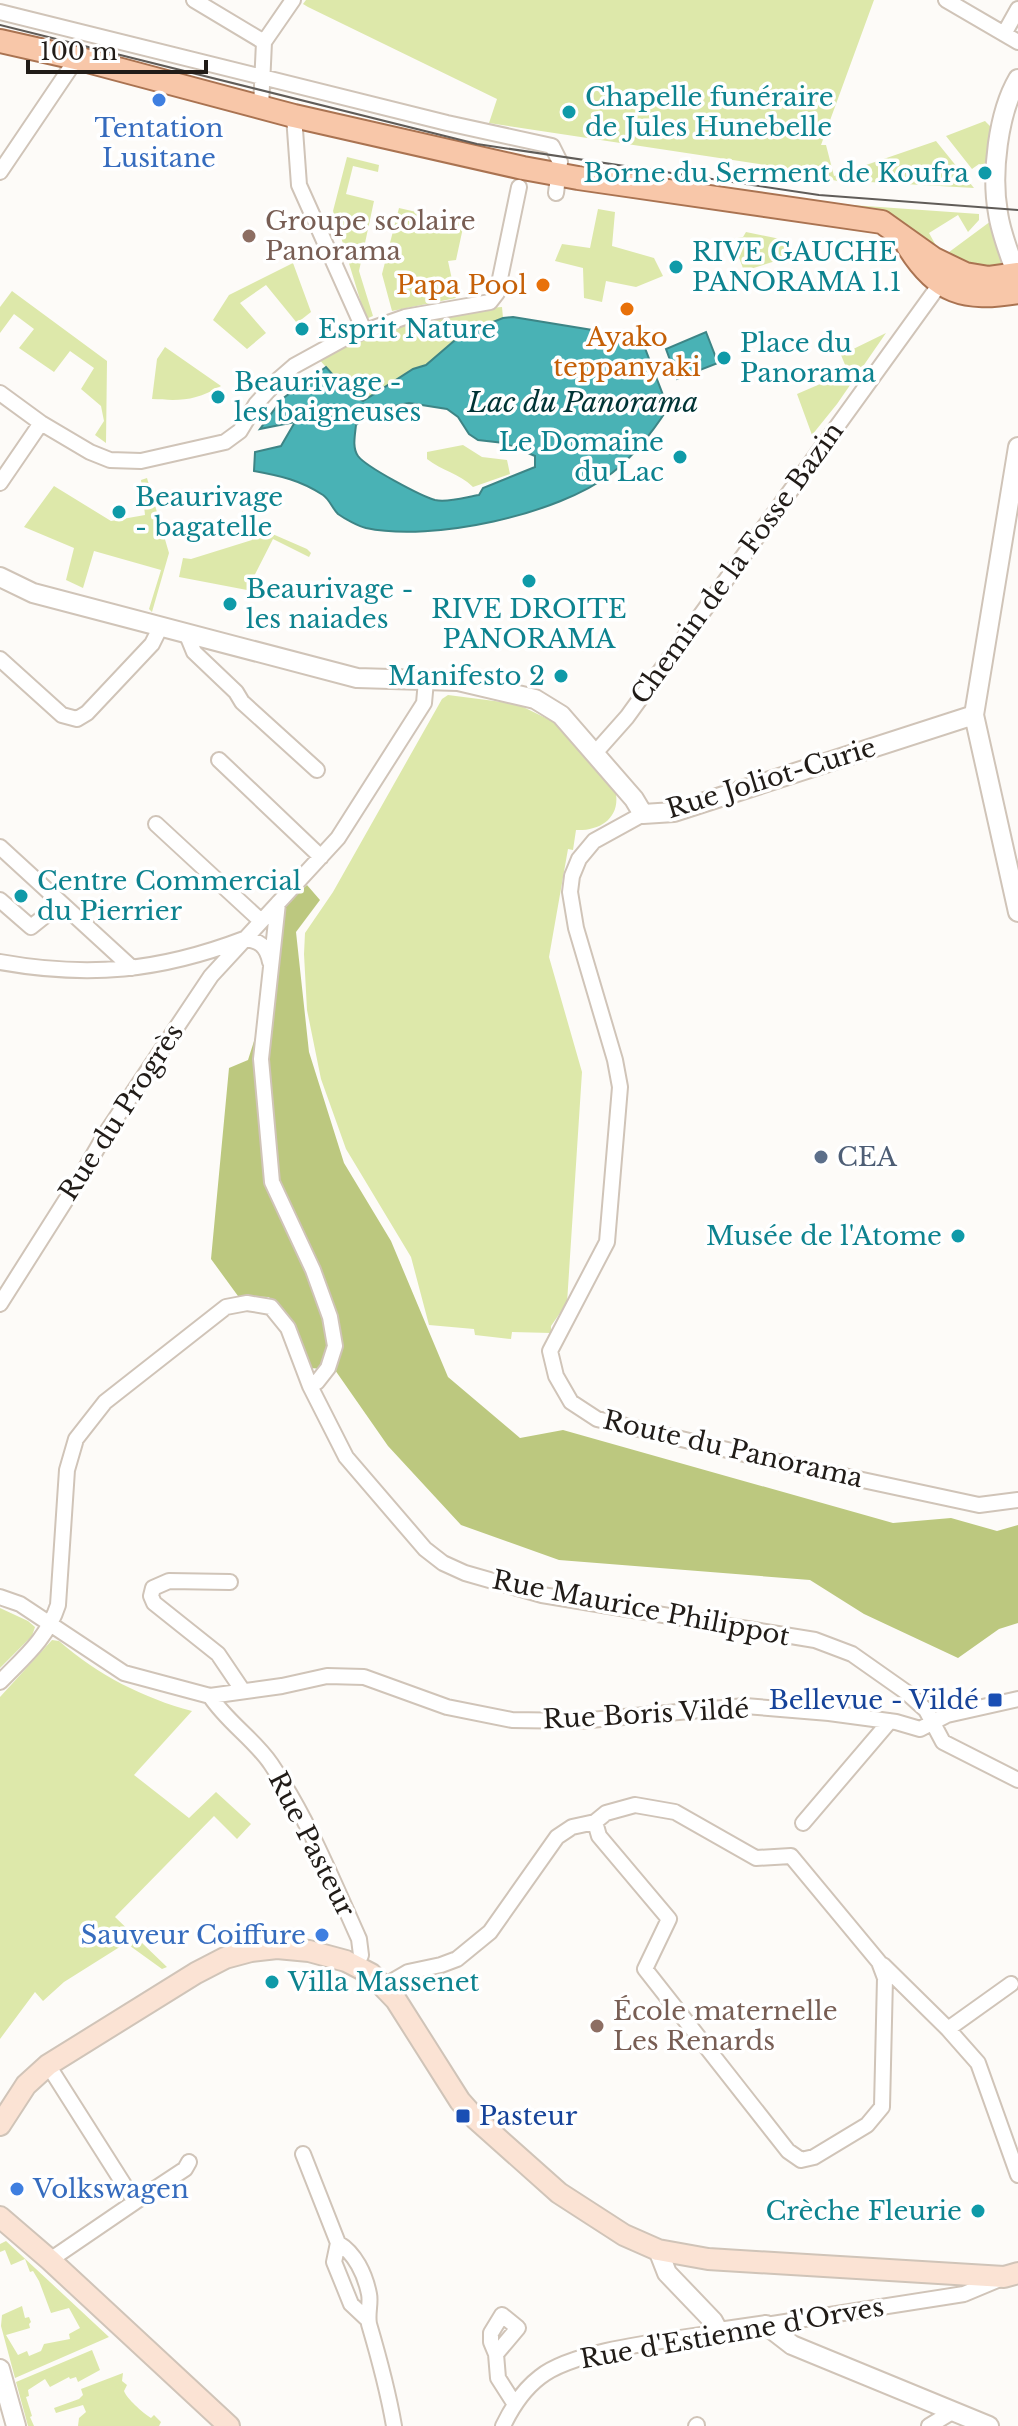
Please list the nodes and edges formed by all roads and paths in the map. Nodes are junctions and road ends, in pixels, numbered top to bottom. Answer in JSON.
{"nodes":[{"id":1,"x":194,"y":0,"type":"edge"},
{"id":2,"x":293,"y":0,"type":"edge"},
{"id":3,"x":946,"y":0,"type":"edge"},
{"id":4,"x":1018,"y":9,"type":"edge"},
{"id":5,"x":0,"y":12,"type":"edge"},
{"id":6,"x":1004,"y":34,"type":"junction"},
{"id":7,"x":0,"y":41,"type":"edge"},
{"id":8,"x":264,"y":42,"type":"junction"},
{"id":9,"x":1018,"y":42,"type":"edge"},
{"id":10,"x":80,"y":59,"type":"junction"},
{"id":11,"x":262,"y":77,"type":"junction"},
{"id":12,"x":1018,"y":79,"type":"edge"},
{"id":13,"x":261,"y":107,"type":"junction"},
{"id":14,"x":294,"y":116,"type":"junction"},
{"id":15,"x":0,"y":172,"type":"edge"},
{"id":16,"x":557,"y":184,"type":"junction"},
{"id":17,"x":519,"y":187,"type":"dead end"},
{"id":18,"x":946,"y":276,"type":"junction"},
{"id":19,"x":1018,"y":280,"type":"edge"},
{"id":20,"x":364,"y":330,"type":"junction"},
{"id":21,"x":0,"y":393,"type":"edge"},
{"id":22,"x":41,"y":423,"type":"junction"},
{"id":23,"x":1018,"y":447,"type":"edge"},
{"id":24,"x":0,"y":483,"type":"edge"},
{"id":25,"x":0,"y":577,"type":"edge"},
{"id":26,"x":160,"y":628,"type":"junction"},
{"id":27,"x":187,"y":635,"type":"junction"},
{"id":28,"x":0,"y":659,"type":"edge"},
{"id":29,"x":426,"y":681,"type":"junction"},
{"id":30,"x":974,"y":715,"type":"junction"},
{"id":31,"x":595,"y":753,"type":"junction"},
{"id":32,"x":219,"y":760,"type":"dead end"},
{"id":33,"x":317,"y":770,"type":"dead end"},
{"id":34,"x":643,"y":814,"type":"junction"},
{"id":35,"x":156,"y":824,"type":"dead end"},
{"id":36,"x":0,"y":847,"type":"edge"},
{"id":37,"x":321,"y":857,"type":"junction"},
{"id":38,"x":1012,"y":865,"type":"edge"},
{"id":39,"x":0,"y":900,"type":"edge"},
{"id":40,"x":61,"y":903,"type":"junction"},
{"id":41,"x":278,"y":903,"type":"junction"},
{"id":42,"x":1018,"y":912,"type":"edge"},
{"id":43,"x":253,"y":929,"type":"junction"},
{"id":44,"x":274,"y":949,"type":"junction"},
{"id":45,"x":211,"y":952,"type":"junction"},
{"id":46,"x":192,"y":957,"type":"junction"},
{"id":47,"x":0,"y":962,"type":"edge"},
{"id":48,"x":221,"y":964,"type":"junction"},
{"id":49,"x":132,"y":968,"type":"junction"},
{"id":50,"x":271,"y":972,"type":"junction"},
{"id":51,"x":0,"y":1304,"type":"edge"},
{"id":52,"x":310,"y":1386,"type":"junction"},
{"id":53,"x":1018,"y":1500,"type":"edge"},
{"id":54,"x":230,"y":1582,"type":"dead end"},
{"id":55,"x":0,"y":1597,"type":"edge"},
{"id":56,"x":51,"y":1627,"type":"junction"},
{"id":57,"x":0,"y":1682,"type":"edge"},
{"id":58,"x":243,"y":1691,"type":"junction"},
{"id":59,"x":210,"y":1696,"type":"junction"},
{"id":60,"x":1018,"y":1699,"type":"edge"},
{"id":61,"x":890,"y":1721,"type":"junction"},
{"id":62,"x":933,"y":1723,"type":"junction"},
{"id":63,"x":1018,"y":1780,"type":"edge"},
{"id":64,"x":595,"y":1822,"type":"junction"},
{"id":65,"x":803,"y":1823,"type":"dead end"},
{"id":66,"x":879,"y":1962,"type":"junction"},
{"id":67,"x":356,"y":1966,"type":"junction"},
{"id":68,"x":1011,"y":1984,"type":"dead end"},
{"id":69,"x":384,"y":1986,"type":"junction"},
{"id":70,"x":948,"y":2029,"type":"junction"},
{"id":71,"x":48,"y":2065,"type":"junction"},
{"id":72,"x":0,"y":2125,"type":"edge"},
{"id":73,"x":303,"y":2154,"type":"dead end"},
{"id":74,"x":189,"y":2162,"type":"dead end"},
{"id":75,"x":1018,"y":2175,"type":"edge"},
{"id":76,"x":135,"y":2202,"type":"junction"},
{"id":77,"x":0,"y":2217,"type":"edge"},
{"id":78,"x":338,"y":2243,"type":"junction"},
{"id":79,"x":658,"y":2250,"type":"junction"},
{"id":80,"x":50,"y":2260,"type":"junction"},
{"id":81,"x":965,"y":2274,"type":"junction"},
{"id":82,"x":1011,"y":2275,"type":"edge"},
{"id":83,"x":942,"y":2296,"type":"junction"},
{"id":84,"x":368,"y":2320,"type":"junction"},
{"id":85,"x":766,"y":2325,"type":"junction"},
{"id":86,"x":719,"y":2332,"type":"junction"},
{"id":87,"x":496,"y":2354,"type":"dead end"},
{"id":88,"x":0,"y":2369,"type":"edge"},
{"id":89,"x":514,"y":2403,"type":"junction"},
{"id":90,"x":952,"y":2412,"type":"junction"},
{"id":91,"x":16,"y":2426,"type":"edge"},
{"id":92,"x":229,"y":2426,"type":"edge"},
{"id":93,"x":394,"y":2426,"type":"edge"},
{"id":94,"x":503,"y":2426,"type":"edge"},
{"id":95,"x":929,"y":2426,"type":"edge"},
{"id":96,"x":989,"y":2426,"type":"edge"}],
"edges":[{"from":1,"to":8,"type":"street"},
{"from":2,"to":8,"type":"street"},
{"from":3,"to":6,"type":"street"},
{"from":4,"to":6,"type":"street"},
{"from":5,"to":11,"type":"street"},
{"from":6,"to":9,"type":"street"},
{"from":7,"to":10,"type":"main road"},
{"from":8,"to":11,"type":"street"},
{"from":10,"to":13,"type":"main road"},
{"from":10,"to":15,"type":"street"},
{"from":11,"to":13,"type":"street"},
{"from":11,"to":16,"type":"street"},
{"from":12,"to":19,"type":"street"},
{"from":13,"to":14,"type":"main road"},
{"from":14,"to":16,"type":"main road"},
{"from":14,"to":20,"type":"street"},
{"from":16,"to":18,"type":"main road"},
{"from":17,"to":20,"type":"street"},
{"from":18,"to":19,"type":"main road"},
{"from":18,"to":31,"type":"street","name":"Chemin de la Fosse Bazin"},
{"from":20,"to":22,"type":"street"},
{"from":21,"to":22,"type":"street"},
{"from":22,"to":24,"type":"street"},
{"from":23,"to":30,"type":"street"},
{"from":25,"to":26,"type":"street","name":"Rue Joliot-Curie"},
{"from":26,"to":27,"type":"street","name":"Rue Joliot-Curie"},
{"from":26,"to":28,"type":"street"},
{"from":27,"to":29,"type":"street","name":"Rue Joliot-Curie"},
{"from":27,"to":33,"type":"street"},
{"from":29,"to":31,"type":"street","name":"Rue Joliot-Curie"},
{"from":29,"to":37,"type":"street","name":"Rue du Progrès"},
{"from":30,"to":34,"type":"street","name":"Rue Joliot-Curie"},
{"from":30,"to":38,"type":"street"},
{"from":31,"to":34,"type":"street","name":"Rue Joliot-Curie"},
{"from":32,"to":37,"type":"street"},
{"from":34,"to":53,"type":"street","name":"Route du Panorama"},
{"from":35,"to":43,"type":"street"},
{"from":36,"to":40,"type":"street"},
{"from":37,"to":41,"type":"street","name":"Rue du Progrès"},
{"from":38,"to":42,"type":"street"},
{"from":39,"to":40,"type":"street"},
{"from":40,"to":49,"type":"street"},
{"from":41,"to":43,"type":"street","name":"Rue du Progrès"},
{"from":41,"to":44,"type":"street"},
{"from":43,"to":44,"type":"street"},
{"from":43,"to":45,"type":"street"},
{"from":43,"to":48,"type":"street","name":"Rue du Progrès"},
{"from":43,"to":50,"type":"street"},
{"from":44,"to":50,"type":"street"},
{"from":45,"to":46,"type":"street"},
{"from":45,"to":48,"type":"street"},
{"from":46,"to":48,"type":"street"},
{"from":46,"to":49,"type":"street"},
{"from":47,"to":49,"type":"street"},
{"from":48,"to":51,"type":"street","name":"Rue du Progrès"},
{"from":50,"to":52,"type":"street"},
{"from":52,"to":56,"type":"street","name":"Rue Maurice Philippot"},
{"from":52,"to":62,"type":"street","name":"Rue Maurice Philippot"},
{"from":54,"to":58,"type":"street"},
{"from":55,"to":56,"type":"street"},
{"from":56,"to":57,"type":"street"},
{"from":56,"to":59,"type":"street"},
{"from":58,"to":59,"type":"street","name":"Rue Boris Vildé"},
{"from":58,"to":61,"type":"street","name":"Rue Boris Vildé"},
{"from":59,"to":67,"type":"street","name":"Rue Pasteur"},
{"from":60,"to":62,"type":"street"},
{"from":61,"to":62,"type":"street","name":"Rue Boris Vildé"},
{"from":61,"to":65,"type":"street"},
{"from":62,"to":63,"type":"street"},
{"from":64,"to":66,"type":"street"},
{"from":64,"to":66,"type":"street"},
{"from":64,"to":69,"type":"street"},
{"from":66,"to":70,"type":"street"},
{"from":67,"to":69,"type":"main road"},
{"from":67,"to":71,"type":"main road"},
{"from":68,"to":70,"type":"street"},
{"from":69,"to":79,"type":"main road"},
{"from":70,"to":75,"type":"street"},
{"from":71,"to":72,"type":"main road"},
{"from":71,"to":76,"type":"street"},
{"from":73,"to":78,"type":"street"},
{"from":74,"to":76,"type":"street"},
{"from":76,"to":80,"type":"street"},
{"from":77,"to":80,"type":"main road"},
{"from":78,"to":84,"type":"street"},
{"from":78,"to":84,"type":"street"},
{"from":79,"to":81,"type":"main road"},
{"from":79,"to":86,"type":"street"},
{"from":80,"to":92,"type":"main road"},
{"from":81,"to":82,"type":"main road"},
{"from":81,"to":83,"type":"street"},
{"from":82,"to":83,"type":"street","name":"Rue d'Estienne d'Orves"},
{"from":83,"to":85,"type":"street","name":"Rue d'Estienne d'Orves"},
{"from":84,"to":93,"type":"street"},
{"from":85,"to":86,"type":"street","name":"Rue d'Estienne d'Orves"},
{"from":85,"to":90,"type":"street"},
{"from":86,"to":89,"type":"street","name":"Rue d'Estienne d'Orves"},
{"from":87,"to":89,"type":"street"},
{"from":88,"to":91,"type":"street"},
{"from":89,"to":94,"type":"street","name":"Rue d'Estienne d'Orves"},
{"from":90,"to":95,"type":"street"},
{"from":90,"to":96,"type":"street"}]}
